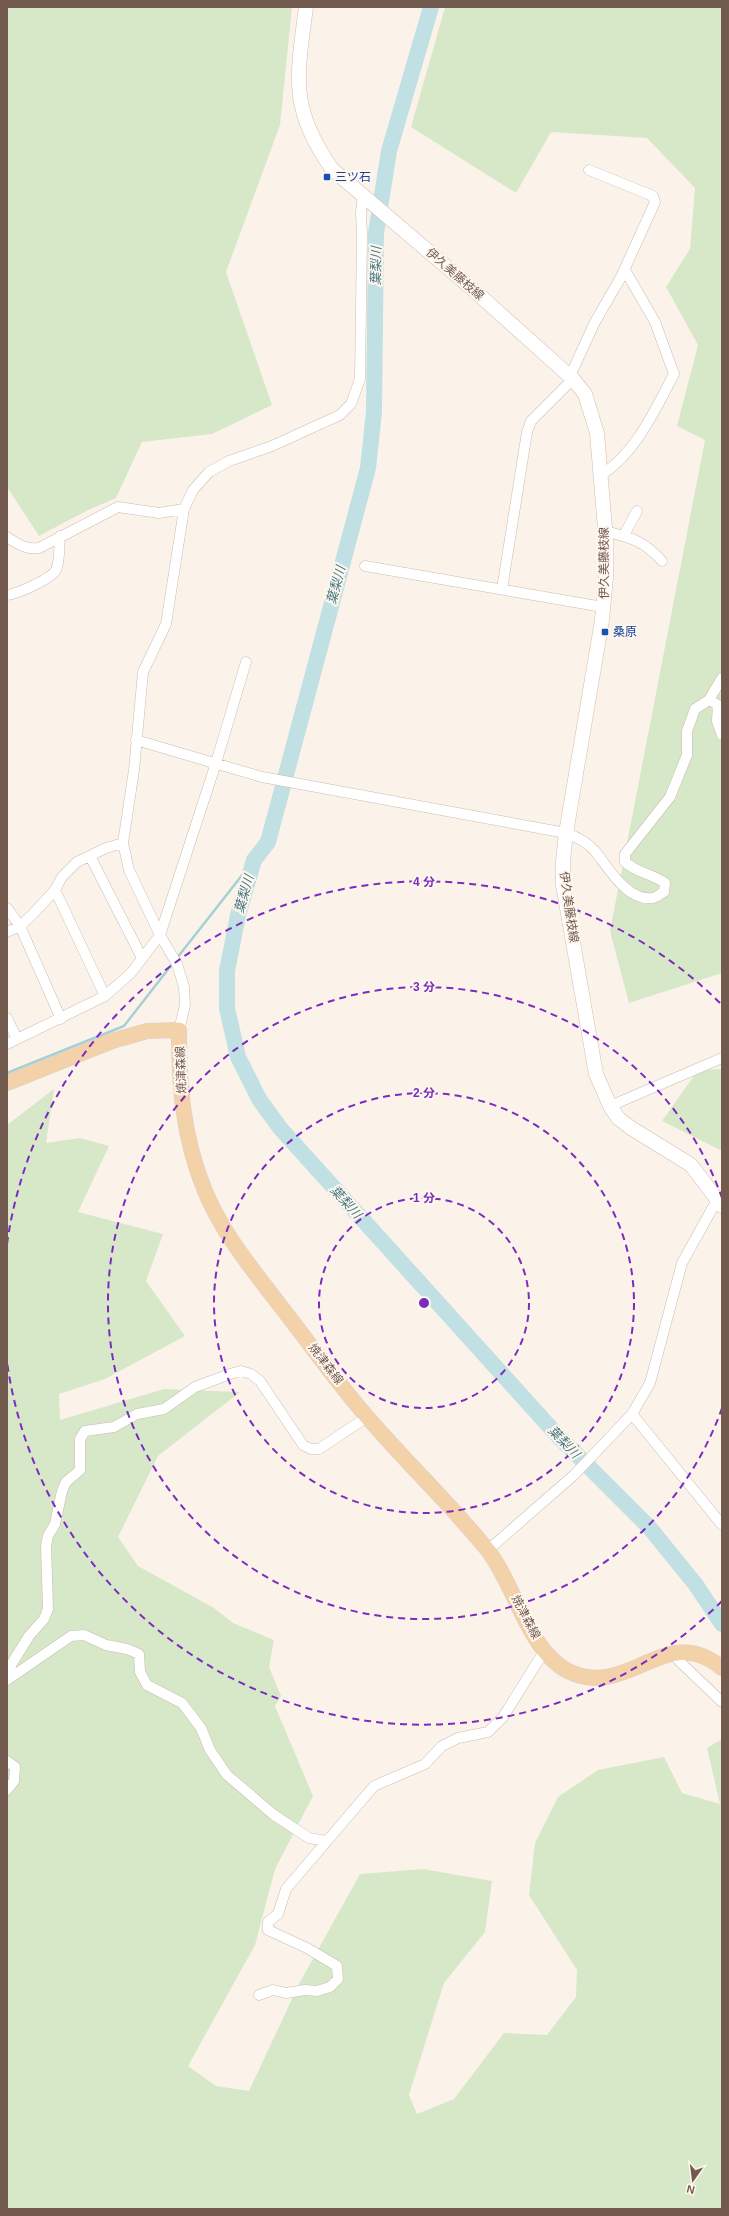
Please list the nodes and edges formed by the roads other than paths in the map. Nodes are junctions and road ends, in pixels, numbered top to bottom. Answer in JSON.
{"nodes":[{"id":1,"x":306,"y":7,"type":"edge"},
{"id":2,"x":589,"y":170,"type":"dead end"},
{"id":3,"x":366,"y":197,"type":"junction"},
{"id":4,"x":625,"y":270,"type":"junction"},
{"id":5,"x":571,"y":378,"type":"junction"},
{"id":6,"x":601,"y":475,"type":"junction"},
{"id":7,"x":184,"y":510,"type":"junction"},
{"id":8,"x":637,"y":511,"type":"dead end"},
{"id":9,"x":605,"y":531,"type":"junction"},
{"id":10,"x":624,"y":535,"type":"junction"},
{"id":11,"x":60,"y":536,"type":"junction"},
{"id":12,"x":7,"y":537,"type":"edge"},
{"id":13,"x":662,"y":562,"type":"dead end"},
{"id":14,"x":365,"y":566,"type":"dead end"},
{"id":15,"x":502,"y":589,"type":"junction"},
{"id":16,"x":7,"y":595,"type":"edge"},
{"id":17,"x":604,"y":607,"type":"junction"},
{"id":18,"x":246,"y":662,"type":"dead end"},
{"id":19,"x":722,"y":678,"type":"edge"},
{"id":20,"x":709,"y":700,"type":"junction"},
{"id":21,"x":722,"y":735,"type":"edge"},
{"id":22,"x":136,"y":740,"type":"junction"},
{"id":23,"x":216,"y":763,"type":"junction"},
{"id":24,"x":566,"y":833,"type":"junction"},
{"id":25,"x":123,"y":844,"type":"junction"},
{"id":26,"x":90,"y":856,"type":"junction"},
{"id":27,"x":55,"y":890,"type":"junction"},
{"id":28,"x":7,"y":908,"type":"edge"},
{"id":29,"x":20,"y":926,"type":"junction"},
{"id":30,"x":7,"y":932,"type":"edge"},
{"id":31,"x":160,"y":935,"type":"junction"},
{"id":32,"x":142,"y":958,"type":"junction"},
{"id":33,"x":105,"y":996,"type":"junction"},
{"id":34,"x":7,"y":1018,"type":"edge"},
{"id":35,"x":61,"y":1019,"type":"junction"},
{"id":36,"x":179,"y":1030,"type":"junction"},
{"id":37,"x":17,"y":1039,"type":"junction"},
{"id":38,"x":7,"y":1044,"type":"edge"},
{"id":39,"x":722,"y":1058,"type":"edge"},
{"id":40,"x":7,"y":1083,"type":"edge"},
{"id":41,"x":610,"y":1106,"type":"junction"},
{"id":42,"x":720,"y":1203,"type":"edge"},
{"id":43,"x":632,"y":1414,"type":"junction"},
{"id":44,"x":367,"y":1417,"type":"junction"},
{"id":45,"x":722,"y":1525,"type":"edge"},
{"id":46,"x":488,"y":1550,"type":"junction"},
{"id":47,"x":545,"y":1650,"type":"junction"},
{"id":48,"x":677,"y":1652,"type":"junction"},
{"id":49,"x":722,"y":1668,"type":"edge"},
{"id":50,"x":8,"y":1679,"type":"edge"},
{"id":51,"x":722,"y":1702,"type":"edge"},
{"id":52,"x":7,"y":1761,"type":"edge"},
{"id":53,"x":7,"y":1790,"type":"edge"},
{"id":54,"x":326,"y":1841,"type":"junction"},
{"id":55,"x":260,"y":1995,"type":"dead end"}],
"edges":[{"from":1,"to":3,"type":"main road","name":"伊久美藤枝線"},
{"from":2,"to":4,"type":"street"},
{"from":3,"to":5,"type":"main road","name":"伊久美藤枝線"},
{"from":3,"to":7,"type":"street"},
{"from":4,"to":5,"type":"street"},
{"from":4,"to":6,"type":"street"},
{"from":5,"to":6,"type":"main road","name":"伊久美藤枝線"},
{"from":5,"to":15,"type":"street"},
{"from":6,"to":9,"type":"main road","name":"伊久美藤枝線"},
{"from":7,"to":11,"type":"street"},
{"from":7,"to":22,"type":"street"},
{"from":8,"to":10,"type":"street"},
{"from":9,"to":10,"type":"street"},
{"from":9,"to":17,"type":"main road","name":"伊久美藤枝線"},
{"from":10,"to":13,"type":"street"},
{"from":11,"to":12,"type":"street"},
{"from":11,"to":16,"type":"street"},
{"from":14,"to":15,"type":"street"},
{"from":15,"to":17,"type":"street"},
{"from":17,"to":24,"type":"main road","name":"伊久美藤枝線"},
{"from":18,"to":23,"type":"street"},
{"from":19,"to":20,"type":"street"},
{"from":20,"to":21,"type":"street"},
{"from":20,"to":24,"type":"street"},
{"from":22,"to":23,"type":"street"},
{"from":22,"to":25,"type":"street"},
{"from":23,"to":24,"type":"street"},
{"from":23,"to":31,"type":"street"},
{"from":24,"to":41,"type":"main road","name":"伊久美藤枝線"},
{"from":25,"to":26,"type":"street"},
{"from":25,"to":31,"type":"street"},
{"from":26,"to":27,"type":"street"},
{"from":26,"to":32,"type":"street"},
{"from":27,"to":29,"type":"street"},
{"from":27,"to":33,"type":"street"},
{"from":28,"to":29,"type":"street"},
{"from":29,"to":30,"type":"street"},
{"from":29,"to":35,"type":"street"},
{"from":31,"to":32,"type":"street"},
{"from":31,"to":36,"type":"street"},
{"from":32,"to":33,"type":"street"},
{"from":33,"to":35,"type":"street"},
{"from":34,"to":37,"type":"street"},
{"from":35,"to":37,"type":"street"},
{"from":36,"to":40,"type":"main road","name":"焼津森線"},
{"from":36,"to":44,"type":"main road","name":"焼津森線"},
{"from":37,"to":38,"type":"street"},
{"from":39,"to":41,"type":"street"},
{"from":41,"to":42,"type":"main road","name":"伊久美藤枝線"},
{"from":42,"to":43,"type":"street"},
{"from":43,"to":45,"type":"street"},
{"from":43,"to":46,"type":"street"},
{"from":44,"to":46,"type":"main road","name":"焼津森線"},
{"from":44,"to":50,"type":"street"},
{"from":46,"to":47,"type":"main road","name":"焼津森線"},
{"from":47,"to":48,"type":"main road","name":"焼津森線"},
{"from":47,"to":54,"type":"street"},
{"from":48,"to":49,"type":"main road","name":"焼津森線"},
{"from":48,"to":51,"type":"street"},
{"from":50,"to":54,"type":"street"},
{"from":52,"to":53,"type":"street"},
{"from":54,"to":55,"type":"street"}]}
